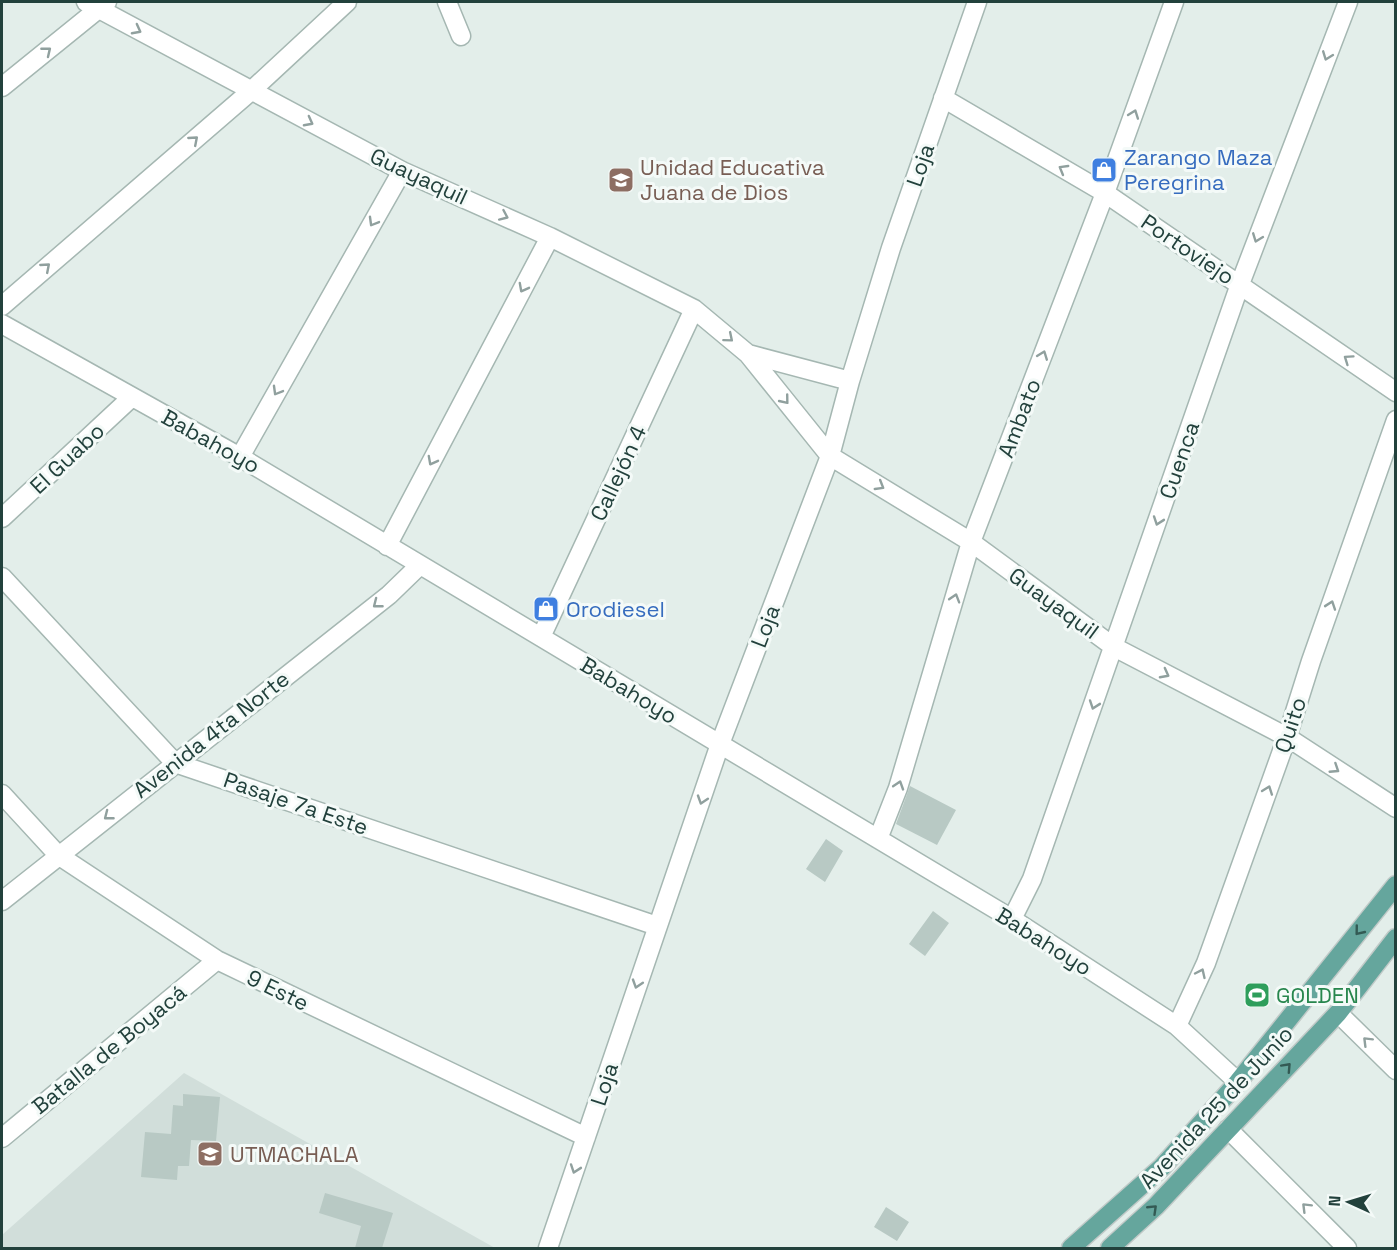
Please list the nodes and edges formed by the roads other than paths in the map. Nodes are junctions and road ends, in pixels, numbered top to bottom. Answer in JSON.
{"nodes":[{"id":1,"x":347,"y":2,"type":"edge"},
{"id":2,"x":447,"y":2,"type":"edge"},
{"id":3,"x":977,"y":2,"type":"edge"},
{"id":4,"x":1174,"y":2,"type":"edge"},
{"id":5,"x":1348,"y":2,"type":"edge"},
{"id":6,"x":97,"y":4,"type":"edge"},
{"id":7,"x":461,"y":36,"type":"dead end"},
{"id":8,"x":2,"y":87,"type":"edge"},
{"id":9,"x":251,"y":91,"type":"junction"},
{"id":10,"x":943,"y":98,"type":"junction"},
{"id":11,"x":402,"y":171,"type":"junction"},
{"id":12,"x":1105,"y":193,"type":"junction"},
{"id":13,"x":550,"y":237,"type":"junction"},
{"id":14,"x":1240,"y":284,"type":"junction"},
{"id":15,"x":2,"y":306,"type":"edge"},
{"id":16,"x":694,"y":309,"type":"junction"},
{"id":17,"x":2,"y":324,"type":"edge"},
{"id":18,"x":748,"y":354,"type":"junction"},
{"id":19,"x":850,"y":381,"type":"junction"},
{"id":20,"x":1395,"y":392,"type":"edge"},
{"id":21,"x":132,"y":397,"type":"junction"},
{"id":22,"x":1395,"y":420,"type":"edge"},
{"id":23,"x":830,"y":456,"type":"junction"},
{"id":24,"x":240,"y":457,"type":"junction"},
{"id":25,"x":2,"y":518,"type":"edge"},
{"id":26,"x":971,"y":542,"type":"junction"},
{"id":27,"x":387,"y":546,"type":"junction"},
{"id":28,"x":420,"y":565,"type":"junction"},
{"id":29,"x":2,"y":577,"type":"edge"},
{"id":30,"x":541,"y":637,"type":"junction"},
{"id":31,"x":1114,"y":647,"type":"junction"},
{"id":32,"x":1287,"y":737,"type":"junction"},
{"id":33,"x":720,"y":744,"type":"junction"},
{"id":34,"x":175,"y":763,"type":"junction"},
{"id":35,"x":2,"y":794,"type":"edge"},
{"id":36,"x":1395,"y":808,"type":"edge"},
{"id":37,"x":878,"y":839,"type":"junction"},
{"id":38,"x":58,"y":855,"type":"junction"},
{"id":39,"x":1395,"y":885,"type":"edge"},
{"id":40,"x":2,"y":902,"type":"edge"},
{"id":41,"x":1012,"y":920,"type":"junction"},
{"id":42,"x":657,"y":926,"type":"junction"},
{"id":43,"x":1395,"y":938,"type":"edge"},
{"id":44,"x":217,"y":960,"type":"junction"},
{"id":45,"x":1338,"y":1013,"type":"junction"},
{"id":46,"x":1177,"y":1026,"type":"junction"},
{"id":47,"x":1395,"y":1070,"type":"edge"},
{"id":48,"x":1238,"y":1082,"type":"junction"},
{"id":49,"x":1228,"y":1129,"type":"junction"},
{"id":50,"x":2,"y":1137,"type":"edge"},
{"id":51,"x":586,"y":1137,"type":"junction"},
{"id":52,"x":548,"y":1248,"type":"edge"},
{"id":53,"x":1071,"y":1248,"type":"edge"},
{"id":54,"x":1110,"y":1248,"type":"edge"},
{"id":55,"x":1347,"y":1248,"type":"edge"}],
"edges":[{"from":1,"to":9,"type":"street"},
{"from":2,"to":7,"type":"street"},
{"from":3,"to":10,"type":"street","name":"Loja"},
{"from":12,"to":4,"type":"street","name":"Ambato","one_way":true},
{"from":5,"to":14,"type":"street","name":"Cuenca","one_way":true},
{"from":8,"to":6,"type":"street","one_way":true},
{"from":6,"to":9,"type":"street","name":"Guayaquil","one_way":true},
{"from":9,"to":11,"type":"street","name":"Guayaquil","one_way":true},
{"from":15,"to":9,"type":"street","one_way":true},
{"from":12,"to":10,"type":"street","name":"Portoviejo","one_way":true},
{"from":10,"to":19,"type":"street","name":"Loja"},
{"from":11,"to":13,"type":"street","name":"Guayaquil","one_way":true},
{"from":11,"to":24,"type":"street","one_way":true},
{"from":12,"to":14,"type":"street","name":"Portoviejo"},
{"from":26,"to":12,"type":"street","name":"Ambato","one_way":true},
{"from":13,"to":16,"type":"street","name":"Guayaquil"},
{"from":13,"to":27,"type":"street","one_way":true},
{"from":20,"to":14,"type":"street","name":"Portoviejo","one_way":true},
{"from":14,"to":31,"type":"street","name":"Cuenca","one_way":true},
{"from":16,"to":18,"type":"street","name":"Guayaquil","one_way":true},
{"from":16,"to":30,"type":"street","name":"Callejón 4"},
{"from":17,"to":21,"type":"street","name":"Babahoyo"},
{"from":18,"to":19,"type":"street","name":"Guayaquil"},
{"from":18,"to":23,"type":"street","name":"Guayaquil","one_way":true},
{"from":19,"to":23,"type":"street","name":"Loja"},
{"from":21,"to":24,"type":"street","name":"Babahoyo"},
{"from":21,"to":25,"type":"street","name":"El Guabo"},
{"from":32,"to":22,"type":"street","name":"Quito","one_way":true},
{"from":23,"to":26,"type":"street","name":"Guayaquil","one_way":true},
{"from":23,"to":33,"type":"street","name":"Loja"},
{"from":24,"to":27,"type":"street","name":"Babahoyo"},
{"from":26,"to":31,"type":"street","name":"Guayaquil"},
{"from":37,"to":26,"type":"street","name":"Ambato","one_way":true},
{"from":27,"to":28,"type":"street","name":"Babahoyo"},
{"from":28,"to":30,"type":"street","name":"Babahoyo"},
{"from":28,"to":34,"type":"street","name":"Avenida 4ta Norte","one_way":true},
{"from":29,"to":34,"type":"street","name":"Pasaje 7a Este"},
{"from":30,"to":33,"type":"street","name":"Babahoyo"},
{"from":31,"to":32,"type":"street","name":"Guayaquil","one_way":true},
{"from":31,"to":41,"type":"street","name":"Cuenca","one_way":true},
{"from":32,"to":36,"type":"street","name":"Guayaquil","one_way":true},
{"from":46,"to":32,"type":"street","name":"Quito","one_way":true},
{"from":33,"to":37,"type":"street","name":"Babahoyo"},
{"from":33,"to":42,"type":"street","name":"Loja","one_way":true},
{"from":34,"to":38,"type":"street","name":"Avenida 4ta Norte","one_way":true},
{"from":34,"to":42,"type":"street","name":"Pasaje 7a Este"},
{"from":35,"to":38,"type":"street","name":"9 Este"},
{"from":37,"to":41,"type":"street","name":"Babahoyo"},
{"from":38,"to":40,"type":"street","name":"Avenida 4ta Norte"},
{"from":38,"to":44,"type":"street","name":"9 Este"},
{"from":39,"to":48,"type":"main road","name":"Avenida 25 de Junio","one_way":true},
{"from":41,"to":46,"type":"street","name":"Babahoyo"},
{"from":42,"to":51,"type":"street","name":"Loja","one_way":true},
{"from":43,"to":45,"type":"main road","name":"Avenida 25 de Junio"},
{"from":44,"to":50,"type":"street","name":"Batalla de Boyacá"},
{"from":44,"to":51,"type":"street","name":"9 Este"},
{"from":47,"to":45,"type":"street","one_way":true},
{"from":49,"to":45,"type":"main road","name":"Avenida 25 de Junio","one_way":true},
{"from":46,"to":48,"type":"street","name":"Babahoyo"},
{"from":48,"to":53,"type":"main road","name":"Avenida 25 de Junio"},
{"from":54,"to":49,"type":"main road","name":"Avenida 25 de Junio","one_way":true},
{"from":55,"to":49,"type":"street","one_way":true},
{"from":51,"to":52,"type":"street","name":"Loja","one_way":true}]}
